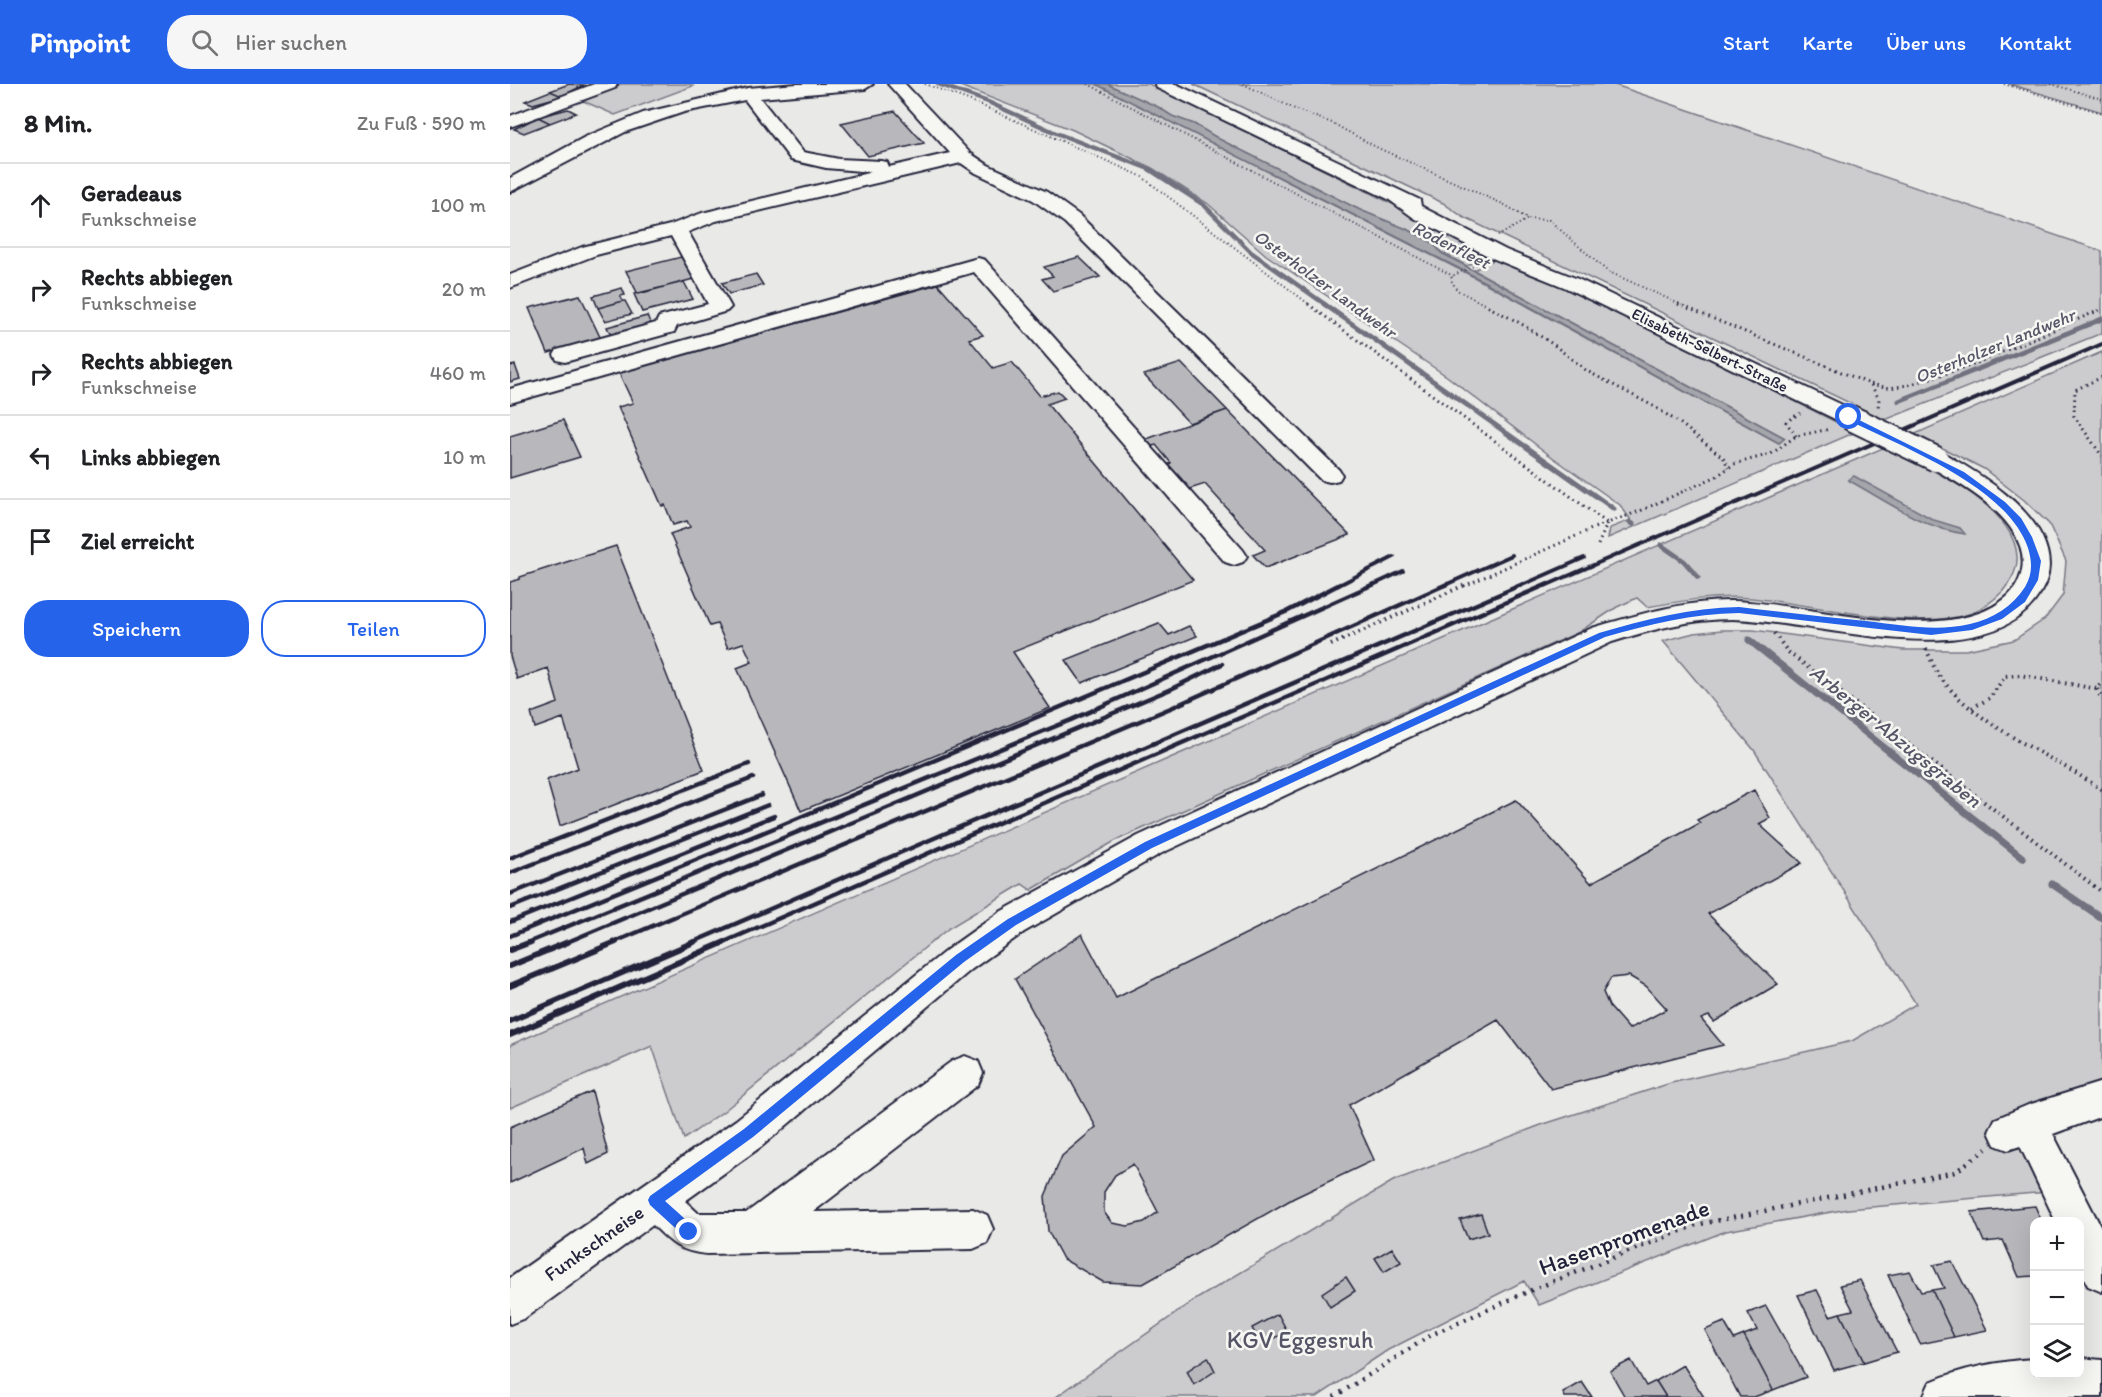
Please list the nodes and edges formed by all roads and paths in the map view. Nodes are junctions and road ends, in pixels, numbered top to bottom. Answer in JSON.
{"nodes":[{"id":1,"x":609,"y":84,"type":"edge"},
{"id":2,"x":865,"y":84,"type":"edge"},
{"id":3,"x":896,"y":84,"type":"edge"},
{"id":4,"x":925,"y":84,"type":"edge"},
{"id":5,"x":1089,"y":84,"type":"edge"},
{"id":6,"x":1163,"y":84,"type":"edge"},
{"id":7,"x":1243,"y":84,"type":"edge"},
{"id":8,"x":2004,"y":84,"type":"edge"},
{"id":9,"x":2051,"y":84,"type":"edge"},
{"id":10,"x":748,"y":93,"type":"junction"},
{"id":11,"x":2102,"y":99,"type":"edge"},
{"id":12,"x":2102,"y":113,"type":"edge"},
{"id":13,"x":510,"y":123,"type":"edge"},
{"id":14,"x":960,"y":152,"type":"junction"},
{"id":15,"x":510,"y":186,"type":"edge"},
{"id":16,"x":1396,"y":197,"type":"junction"},
{"id":17,"x":1528,"y":219,"type":"junction"},
{"id":18,"x":677,"y":229,"type":"junction"},
{"id":19,"x":1492,"y":239,"type":"junction"},
{"id":20,"x":1472,"y":267,"type":"dead end"},
{"id":21,"x":1453,"y":276,"type":"junction"},
{"id":22,"x":510,"y":282,"type":"edge"},
{"id":23,"x":1571,"y":283,"type":"junction"},
{"id":24,"x":2102,"y":309,"type":"edge"},
{"id":25,"x":565,"y":355,"type":"dead end"},
{"id":26,"x":2102,"y":377,"type":"edge"},
{"id":27,"x":510,"y":396,"type":"edge"},
{"id":28,"x":1849,"y":417,"type":"joint"},
{"id":29,"x":1786,"y":422,"type":"dead end"},
{"id":30,"x":2102,"y":456,"type":"edge"},
{"id":31,"x":1728,"y":468,"type":"junction"},
{"id":32,"x":1329,"y":475,"type":"dead end"},
{"id":33,"x":1607,"y":523,"type":"junction"},
{"id":34,"x":1598,"y":545,"type":"dead end"},
{"id":35,"x":1234,"y":556,"type":"dead end"},
{"id":36,"x":1768,"y":612,"type":"junction"},
{"id":37,"x":1920,"y":632,"type":"junction"},
{"id":38,"x":1331,"y":645,"type":"dead end"},
{"id":39,"x":2102,"y":682,"type":"edge"},
{"id":40,"x":2097,"y":689,"type":"junction"},
{"id":41,"x":2102,"y":700,"type":"edge"},
{"id":42,"x":1972,"y":708,"type":"junction"},
{"id":43,"x":2102,"y":790,"type":"edge"},
{"id":44,"x":2102,"y":892,"type":"edge"},
{"id":45,"x":965,"y":1072,"type":"dead end"},
{"id":46,"x":2102,"y":1099,"type":"edge"},
{"id":47,"x":2018,"y":1128,"type":"junction"},
{"id":48,"x":655,"y":1200,"type":"junction"},
{"id":49,"x":2074,"y":1217,"type":"edge"},
{"id":50,"x":973,"y":1229,"type":"dead end"},
{"id":51,"x":753,"y":1233,"type":"junction"},
{"id":52,"x":2084,"y":1237,"type":"edge"},
{"id":53,"x":2102,"y":1272,"type":"edge"},
{"id":54,"x":510,"y":1303,"type":"edge"},
{"id":55,"x":2102,"y":1382,"type":"edge"},
{"id":56,"x":1334,"y":1397,"type":"edge"},
{"id":57,"x":1945,"y":1397,"type":"edge"}],
"edges":[{"from":1,"to":13,"type":"street"},
{"from":2,"to":10,"type":"street"},
{"from":3,"to":14,"type":"street"},
{"from":4,"to":33,"type":"path"},
{"from":5,"to":21,"type":"path"},
{"from":6,"to":16,"type":"street","name":"Elisabeth-Selbert-Straße"},
{"from":7,"to":17,"type":"path"},
{"from":8,"to":12,"type":"path"},
{"from":9,"to":11,"type":"path"},
{"from":10,"to":14,"type":"street"},
{"from":10,"to":15,"type":"street"},
{"from":14,"to":18,"type":"street"},
{"from":14,"to":32,"type":"street"},
{"from":16,"to":19,"type":"street","name":"Elisabeth-Selbert-Straße"},
{"from":16,"to":23,"type":"street","name":"Elisabeth-Selbert-Straße"},
{"from":17,"to":19,"type":"path"},
{"from":17,"to":24,"type":"path"},
{"from":18,"to":22,"type":"street"},
{"from":18,"to":25,"type":"street"},
{"from":19,"to":23,"type":"street","name":"Elisabeth-Selbert-Straße"},
{"from":20,"to":21,"type":"path"},
{"from":21,"to":31,"type":"path"},
{"from":23,"to":28,"type":"street","name":"Elisabeth-Selbert-Straße"},
{"from":26,"to":30,"type":"path"},
{"from":27,"to":35,"type":"street"},
{"from":28,"to":37,"type":"street","name":"Funkschneise","bridge":true},
{"from":29,"to":31,"type":"path"},
{"from":31,"to":33,"type":"path"},
{"from":33,"to":34,"type":"path"},
{"from":33,"to":38,"type":"path"},
{"from":36,"to":37,"type":"street","name":"Funkschneise"},
{"from":36,"to":44,"type":"path"},
{"from":36,"to":48,"type":"street","name":"Funkschneise"},
{"from":37,"to":42,"type":"path"},
{"from":39,"to":40,"type":"path"},
{"from":40,"to":41,"type":"path"},
{"from":40,"to":42,"type":"path"},
{"from":42,"to":43,"type":"path"},
{"from":45,"to":51,"type":"street"},
{"from":46,"to":47,"type":"street"},
{"from":47,"to":49,"type":"street"},
{"from":47,"to":56,"type":"path","name":"Hasenpromenade"},
{"from":48,"to":51,"type":"street"},
{"from":48,"to":54,"type":"street","name":"Funkschneise"},
{"from":50,"to":51,"type":"street"},
{"from":52,"to":53,"type":"street"},
{"from":55,"to":57,"type":"street"}]}
